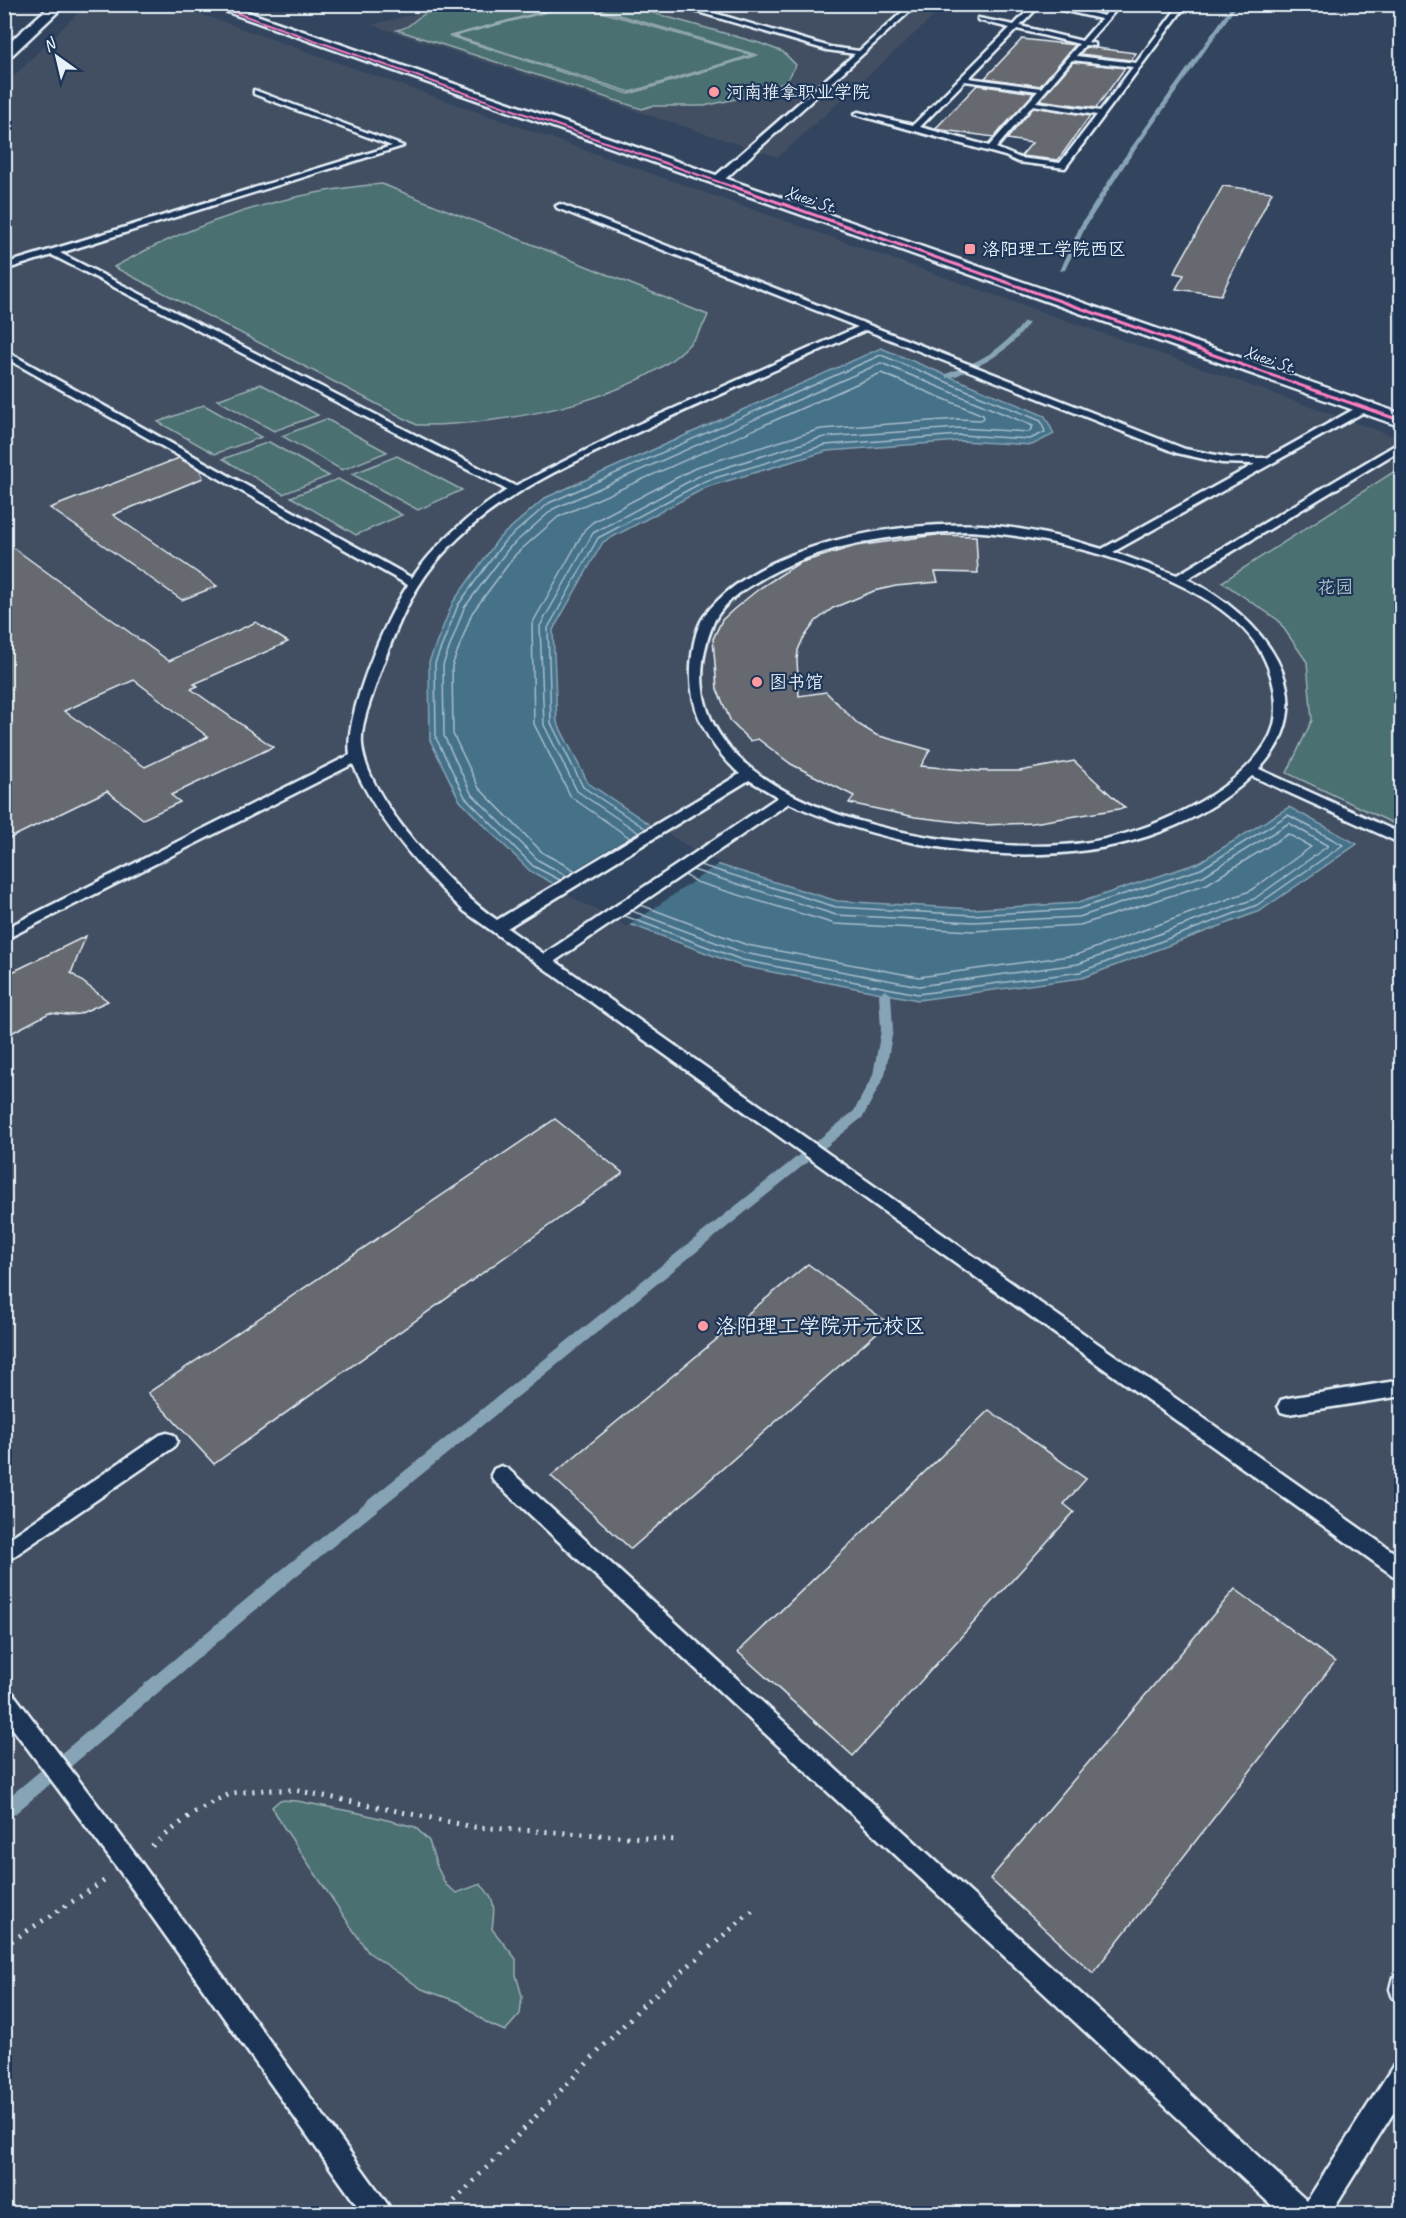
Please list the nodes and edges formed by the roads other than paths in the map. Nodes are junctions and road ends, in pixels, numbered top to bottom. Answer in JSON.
{"nodes":[{"id":1,"x":49,"y":4,"type":"edge"},
{"id":2,"x":60,"y":4,"type":"edge"},
{"id":3,"x":211,"y":4,"type":"edge"},
{"id":4,"x":220,"y":4,"type":"edge"},
{"id":5,"x":674,"y":4,"type":"edge"},
{"id":6,"x":1038,"y":4,"type":"edge"},
{"id":7,"x":1043,"y":4,"type":"edge"},
{"id":8,"x":1118,"y":4,"type":"edge"},
{"id":9,"x":1184,"y":4,"type":"edge"},
{"id":10,"x":908,"y":7,"type":"edge"},
{"id":11,"x":1106,"y":18,"type":"junction"},
{"id":12,"x":980,"y":19,"type":"dead end"},
{"id":13,"x":1015,"y":28,"type":"junction"},
{"id":14,"x":1083,"y":43,"type":"junction"},
{"id":15,"x":4,"y":45,"type":"edge"},
{"id":16,"x":1094,"y":45,"type":"dead end"},
{"id":17,"x":860,"y":53,"type":"junction"},
{"id":18,"x":4,"y":55,"type":"edge"},
{"id":19,"x":1071,"y":58,"type":"junction"},
{"id":20,"x":1138,"y":65,"type":"junction"},
{"id":21,"x":964,"y":79,"type":"junction"},
{"id":22,"x":1042,"y":90,"type":"junction"},
{"id":23,"x":257,"y":92,"type":"dead end"},
{"id":24,"x":1031,"y":103,"type":"junction"},
{"id":25,"x":1101,"y":113,"type":"junction"},
{"id":26,"x":858,"y":114,"type":"dead end"},
{"id":27,"x":915,"y":129,"type":"junction"},
{"id":28,"x":991,"y":149,"type":"junction"},
{"id":29,"x":718,"y":180,"type":"junction"},
{"id":30,"x":560,"y":206,"type":"dead end"},
{"id":31,"x":52,"y":252,"type":"junction"},
{"id":32,"x":4,"y":267,"type":"edge"},
{"id":33,"x":868,"y":326,"type":"junction"},
{"id":34,"x":4,"y":353,"type":"edge"},
{"id":35,"x":1366,"y":407,"type":"junction"},
{"id":36,"x":1401,"y":419,"type":"edge"},
{"id":37,"x":1401,"y":444,"type":"edge"},
{"id":38,"x":1272,"y":459,"type":"junction"},
{"id":39,"x":515,"y":490,"type":"junction"},
{"id":40,"x":1103,"y":553,"type":"junction"},
{"id":41,"x":1179,"y":579,"type":"junction"},
{"id":42,"x":413,"y":583,"type":"junction"},
{"id":43,"x":357,"y":756,"type":"junction"},
{"id":44,"x":1251,"y":770,"type":"junction"},
{"id":45,"x":749,"y":774,"type":"junction"},
{"id":46,"x":788,"y":797,"type":"junction"},
{"id":47,"x":1401,"y":840,"type":"edge"},
{"id":48,"x":495,"y":928,"type":"junction"},
{"id":49,"x":4,"y":935,"type":"edge"},
{"id":50,"x":543,"y":962,"type":"junction"},
{"id":51,"x":1401,"y":1388,"type":"edge"},
{"id":52,"x":1288,"y":1406,"type":"dead end"},
{"id":53,"x":167,"y":1441,"type":"dead end"},
{"id":54,"x":501,"y":1475,"type":"dead end"},
{"id":55,"x":4,"y":1554,"type":"edge"},
{"id":56,"x":1401,"y":1570,"type":"edge"},
{"id":57,"x":4,"y":1699,"type":"edge"},
{"id":58,"x":1401,"y":2075,"type":"edge"},
{"id":59,"x":379,"y":2214,"type":"edge"},
{"id":60,"x":1300,"y":2214,"type":"edge"},
{"id":61,"x":1314,"y":2214,"type":"edge"}],
"edges":[{"from":1,"to":15,"type":"street"},
{"from":2,"to":18,"type":"street"},
{"from":3,"to":29,"type":"street","name":"Xuezi St."},
{"from":4,"to":29,"type":"street","name":"Xuezi St."},
{"from":5,"to":17,"type":"lane"},
{"from":6,"to":13,"type":"lane"},
{"from":7,"to":11,"type":"lane"},
{"from":8,"to":11,"type":"lane"},
{"from":9,"to":20,"type":"lane"},
{"from":10,"to":17,"type":"lane"},
{"from":11,"to":14,"type":"lane"},
{"from":12,"to":13,"type":"lane"},
{"from":13,"to":14,"type":"lane"},
{"from":13,"to":21,"type":"lane"},
{"from":14,"to":16,"type":"lane"},
{"from":14,"to":19,"type":"lane"},
{"from":17,"to":29,"type":"lane"},
{"from":19,"to":20,"type":"lane"},
{"from":19,"to":22,"type":"lane"},
{"from":20,"to":25,"type":"lane"},
{"from":21,"to":22,"type":"lane"},
{"from":21,"to":27,"type":"lane"},
{"from":22,"to":24,"type":"lane"},
{"from":23,"to":31,"type":"lane"},
{"from":24,"to":25,"type":"lane"},
{"from":24,"to":28,"type":"lane"},
{"from":25,"to":28,"type":"lane"},
{"from":26,"to":27,"type":"lane"},
{"from":27,"to":28,"type":"lane"},
{"from":29,"to":35,"type":"street","name":"Xuezi St."},
{"from":30,"to":33,"type":"lane"},
{"from":31,"to":32,"type":"lane"},
{"from":31,"to":39,"type":"lane"},
{"from":33,"to":38,"type":"lane"},
{"from":33,"to":39,"type":"lane"},
{"from":34,"to":42,"type":"lane"},
{"from":35,"to":36,"type":"street","name":"Xuezi St."},
{"from":35,"to":38,"type":"lane"},
{"from":37,"to":41,"type":"lane"},
{"from":38,"to":40,"type":"lane"},
{"from":39,"to":42,"type":"lane"},
{"from":40,"to":41,"type":"lane"},
{"from":40,"to":45,"type":"lane"},
{"from":41,"to":44,"type":"lane"},
{"from":42,"to":43,"type":"lane"},
{"from":43,"to":48,"type":"lane"},
{"from":43,"to":49,"type":"lane"},
{"from":44,"to":46,"type":"lane"},
{"from":44,"to":47,"type":"lane"},
{"from":45,"to":46,"type":"lane"},
{"from":45,"to":48,"type":"lane"},
{"from":46,"to":50,"type":"lane"},
{"from":48,"to":50,"type":"lane"},
{"from":50,"to":56,"type":"lane"},
{"from":51,"to":52,"type":"lane"},
{"from":53,"to":55,"type":"lane"},
{"from":54,"to":60,"type":"lane"},
{"from":57,"to":59,"type":"lane"},
{"from":58,"to":61,"type":"lane"}]}
